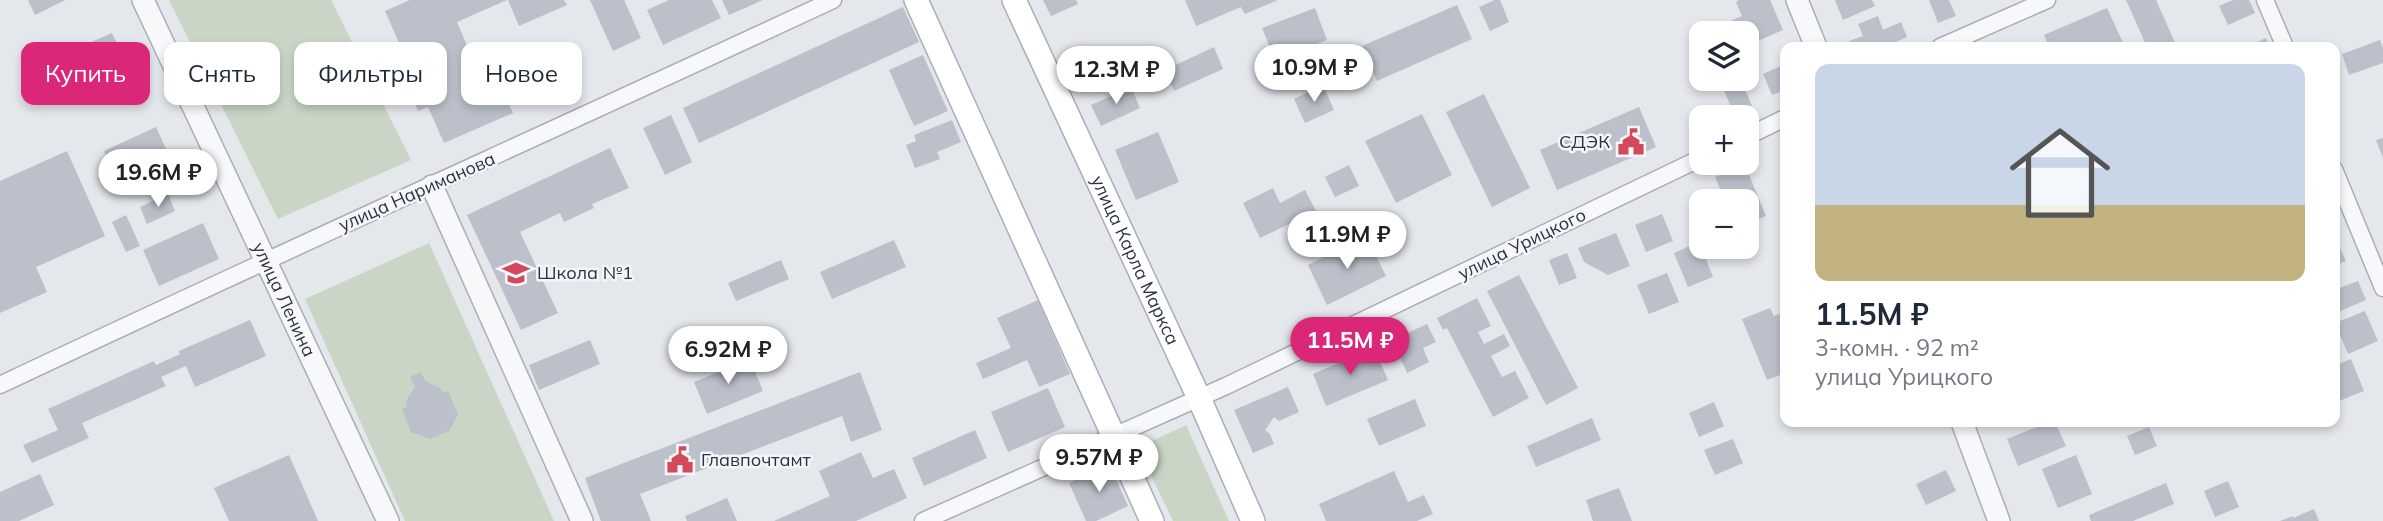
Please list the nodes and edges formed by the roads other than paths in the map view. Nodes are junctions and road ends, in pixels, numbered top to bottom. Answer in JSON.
{"nodes":[{"id":1,"x":143,"y":0,"type":"edge"},
{"id":2,"x":834,"y":0,"type":"edge"},
{"id":3,"x":916,"y":0,"type":"edge"},
{"id":4,"x":1014,"y":0,"type":"edge"},
{"id":5,"x":1797,"y":0,"type":"edge"},
{"id":6,"x":2047,"y":0,"type":"edge"},
{"id":7,"x":2265,"y":0,"type":"edge"},
{"id":8,"x":1814,"y":42,"type":"edge"},
{"id":9,"x":1951,"y":42,"type":"edge"},
{"id":10,"x":2283,"y":42,"type":"edge"},
{"id":11,"x":1780,"y":120,"type":"edge"},
{"id":12,"x":1759,"y":131,"type":"edge"},
{"id":13,"x":1689,"y":165,"type":"edge"},
{"id":14,"x":2340,"y":184,"type":"edge"},
{"id":15,"x":432,"y":186,"type":"junction"},
{"id":16,"x":265,"y":260,"type":"junction"},
{"id":17,"x":2383,"y":288,"type":"edge"},
{"id":18,"x":0,"y":385,"type":"edge"},
{"id":19,"x":1199,"y":398,"type":"junction"},
{"id":20,"x":1964,"y":427,"type":"edge"},
{"id":21,"x":1114,"y":437,"type":"junction"},
{"id":22,"x":388,"y":521,"type":"edge"},
{"id":23,"x":582,"y":521,"type":"edge"},
{"id":24,"x":923,"y":521,"type":"edge"},
{"id":25,"x":1153,"y":521,"type":"edge"},
{"id":26,"x":1253,"y":521,"type":"edge"},
{"id":27,"x":1999,"y":521,"type":"edge"}],
"edges":[{"from":1,"to":16,"type":"street","name":"улица Ленина"},
{"from":2,"to":15,"type":"street","name":"улица Нариманова"},
{"from":3,"to":21,"type":"main road"},
{"from":4,"to":19,"type":"main road","name":"улица Карла Маркса"},
{"from":5,"to":8,"type":"street"},
{"from":6,"to":9,"type":"street"},
{"from":7,"to":10,"type":"street"},
{"from":11,"to":12,"type":"street"},
{"from":13,"to":19,"type":"street","name":"улица Урицкого"},
{"from":14,"to":17,"type":"street"},
{"from":15,"to":16,"type":"street","name":"улица Нариманова"},
{"from":15,"to":23,"type":"street"},
{"from":16,"to":18,"type":"street","name":"улица Нариманова"},
{"from":16,"to":22,"type":"street","name":"улица Ленина"},
{"from":19,"to":21,"type":"street","name":"улица Урицкого"},
{"from":19,"to":26,"type":"main road","name":"улица Карла Маркса"},
{"from":20,"to":27,"type":"street"},
{"from":21,"to":24,"type":"street","name":"улица Урицкого"},
{"from":21,"to":25,"type":"main road"}]}
